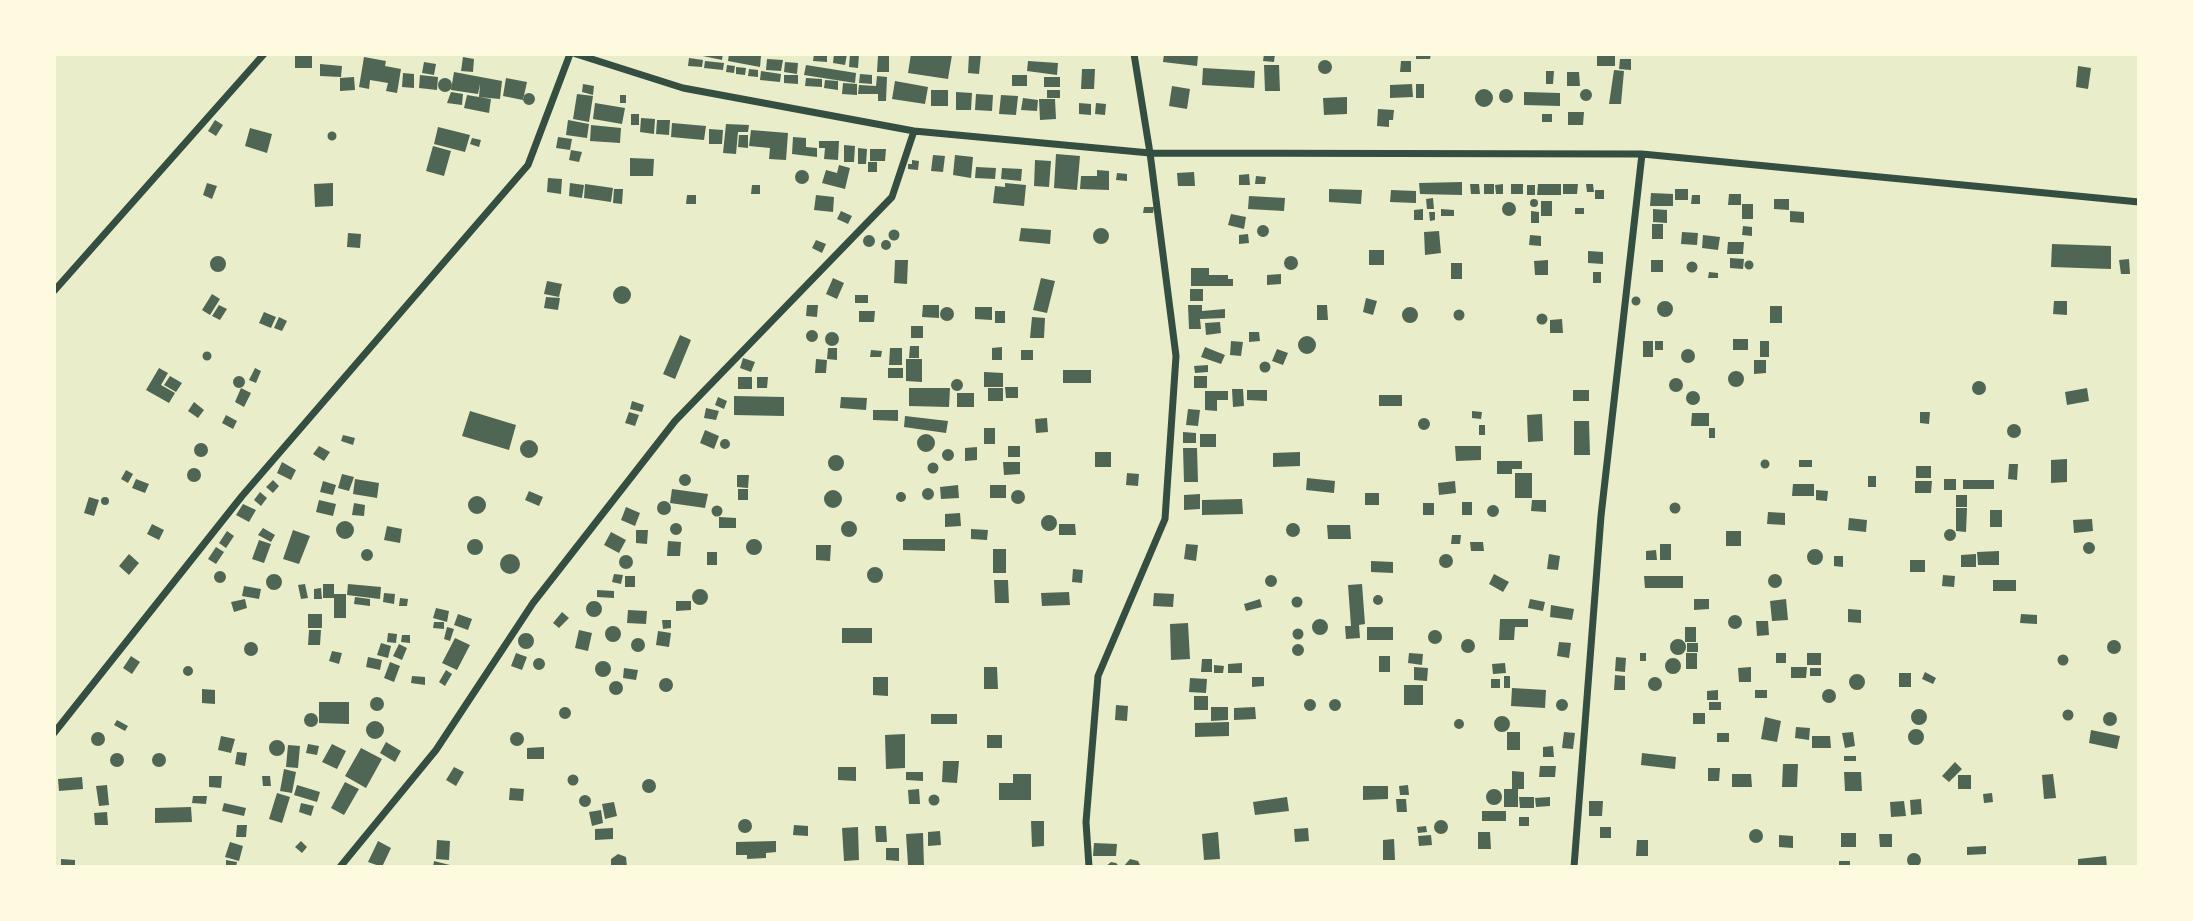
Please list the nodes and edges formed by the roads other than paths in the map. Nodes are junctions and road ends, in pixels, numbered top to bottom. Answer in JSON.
{"nodes":[{"id":1,"x":264,"y":54,"type":"edge"},
{"id":2,"x":570,"y":54,"type":"edge"},
{"id":3,"x":576,"y":54,"type":"edge"},
{"id":4,"x":1134,"y":54,"type":"edge"},
{"id":5,"x":915,"y":131,"type":"junction"},
{"id":6,"x":1150,"y":153,"type":"junction"},
{"id":7,"x":1642,"y":153,"type":"junction"},
{"id":8,"x":2139,"y":202,"type":"edge"},
{"id":9,"x":54,"y":291,"type":"edge"},
{"id":10,"x":54,"y":733,"type":"edge"},
{"id":11,"x":340,"y":867,"type":"edge"},
{"id":12,"x":1089,"y":867,"type":"edge"},
{"id":13,"x":1574,"y":867,"type":"edge"}],
"edges":[{"from":1,"to":9,"type":"street"},
{"from":2,"to":10,"type":"street"},
{"from":3,"to":5,"type":"street"},
{"from":4,"to":6,"type":"street"},
{"from":5,"to":6,"type":"street"},
{"from":5,"to":11,"type":"street"},
{"from":6,"to":7,"type":"street"},
{"from":6,"to":12,"type":"street"},
{"from":7,"to":8,"type":"street"},
{"from":7,"to":13,"type":"street"}]}
